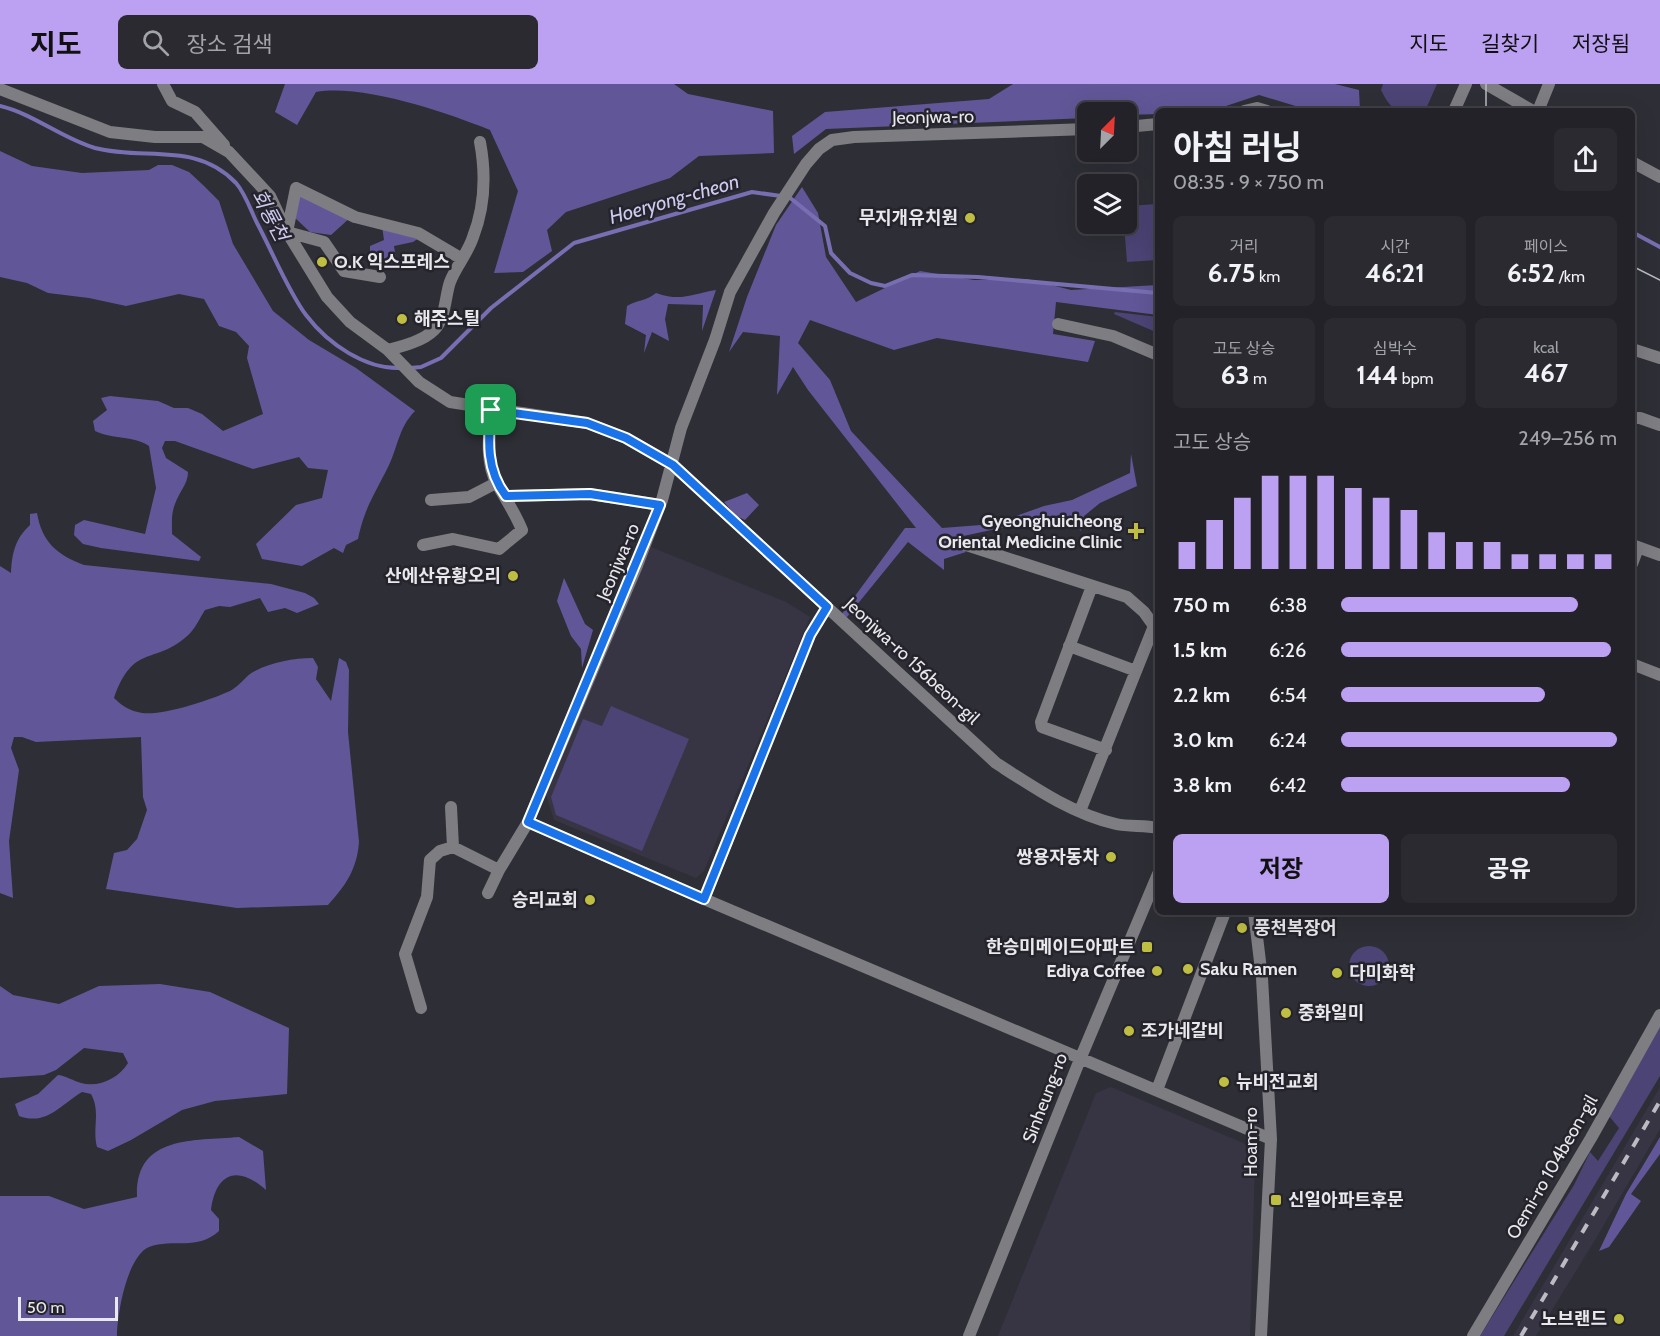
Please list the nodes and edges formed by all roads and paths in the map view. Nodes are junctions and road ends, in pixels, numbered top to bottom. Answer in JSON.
{"nodes":[{"id":1,"x":163,"y":84,"type":"edge"},
{"id":2,"x":1466,"y":84,"type":"edge"},
{"id":3,"x":1486,"y":84,"type":"edge"},
{"id":4,"x":1549,"y":84,"type":"edge"},
{"id":5,"x":0,"y":89,"type":"edge"},
{"id":6,"x":1456,"y":108,"type":"edge"},
{"id":7,"x":1528,"y":108,"type":"edge"},
{"id":8,"x":1539,"y":108,"type":"edge"},
{"id":9,"x":1155,"y":124,"type":"edge"},
{"id":10,"x":1137,"y":126,"type":"edge"},
{"id":11,"x":1077,"y":129,"type":"edge"},
{"id":12,"x":480,"y":142,"type":"dead end"},
{"id":13,"x":229,"y":152,"type":"junction"},
{"id":14,"x":1635,"y":164,"type":"edge"},
{"id":15,"x":1660,"y":177,"type":"edge"},
{"id":16,"x":287,"y":232,"type":"junction"},
{"id":17,"x":462,"y":259,"type":"junction"},
{"id":18,"x":380,"y":277,"type":"dead end"},
{"id":19,"x":1058,"y":324,"type":"dead end"},
{"id":20,"x":388,"y":350,"type":"junction"},
{"id":21,"x":1635,"y":350,"type":"edge"},
{"id":22,"x":1155,"y":354,"type":"edge"},
{"id":23,"x":1660,"y":358,"type":"edge"},
{"id":24,"x":491,"y":410,"type":"junction"},
{"id":25,"x":1635,"y":418,"type":"edge"},
{"id":26,"x":1660,"y":425,"type":"edge"},
{"id":27,"x":673,"y":465,"type":"junction"},
{"id":28,"x":496,"y":483,"type":"junction"},
{"id":29,"x":506,"y":496,"type":"junction"},
{"id":30,"x":431,"y":500,"type":"dead end"},
{"id":31,"x":660,"y":505,"type":"junction"},
{"id":32,"x":960,"y":543,"type":"dead end"},
{"id":33,"x":423,"y":545,"type":"dead end"},
{"id":34,"x":1635,"y":546,"type":"edge"},
{"id":35,"x":1660,"y":555,"type":"edge"},
{"id":36,"x":1092,"y":586,"type":"junction"},
{"id":37,"x":827,"y":607,"type":"junction"},
{"id":38,"x":1069,"y":646,"type":"junction"},
{"id":39,"x":1635,"y":665,"type":"edge"},
{"id":40,"x":1136,"y":671,"type":"junction"},
{"id":41,"x":1660,"y":675,"type":"edge"},
{"id":42,"x":1106,"y":750,"type":"junction"},
{"id":43,"x":451,"y":807,"type":"dead end"},
{"id":44,"x":1080,"y":811,"type":"junction"},
{"id":45,"x":528,"y":822,"type":"junction"},
{"id":46,"x":1155,"y":828,"type":"edge"},
{"id":47,"x":453,"y":846,"type":"junction"},
{"id":48,"x":499,"y":870,"type":"junction"},
{"id":49,"x":1155,"y":881,"type":"edge"},
{"id":50,"x":488,"y":893,"type":"dead end"},
{"id":51,"x":704,"y":899,"type":"junction"},
{"id":52,"x":1224,"y":915,"type":"edge"},
{"id":53,"x":1254,"y":915,"type":"edge"},
{"id":54,"x":421,"y":1008,"type":"dead end"},
{"id":55,"x":1660,"y":1015,"type":"edge"},
{"id":56,"x":1081,"y":1057,"type":"junction"},
{"id":57,"x":1157,"y":1090,"type":"junction"},
{"id":58,"x":1271,"y":1139,"type":"junction"},
{"id":59,"x":969,"y":1336,"type":"edge"},
{"id":60,"x":1261,"y":1336,"type":"edge"},
{"id":61,"x":1473,"y":1336,"type":"edge"}],
"edges":[{"from":1,"to":13,"type":"street"},
{"from":2,"to":6,"type":"street"},
{"from":3,"to":7,"type":"street"},
{"from":4,"to":8,"type":"street"},
{"from":5,"to":13,"type":"street"},
{"from":9,"to":10,"type":"street"},
{"from":11,"to":27,"type":"street","name":"Jeonjwa-ro"},
{"from":12,"to":17,"type":"street"},
{"from":13,"to":16,"type":"street","name":"Jeonjwa-ro 156beon-gil"},
{"from":14,"to":15,"type":"street"},
{"from":16,"to":17,"type":"street"},
{"from":16,"to":18,"type":"street"},
{"from":16,"to":20,"type":"street","name":"Jeonjwa-ro 156beon-gil"},
{"from":17,"to":20,"type":"street"},
{"from":19,"to":22,"type":"street"},
{"from":20,"to":24,"type":"street","name":"Jeonjwa-ro 156beon-gil"},
{"from":21,"to":23,"type":"street"},
{"from":24,"to":27,"type":"street","name":"Jeonjwa-ro 156beon-gil"},
{"from":24,"to":28,"type":"street"},
{"from":25,"to":26,"type":"street"},
{"from":27,"to":31,"type":"street","name":"Jeonjwa-ro"},
{"from":27,"to":37,"type":"street","name":"Jeonjwa-ro 156beon-gil"},
{"from":28,"to":29,"type":"street"},
{"from":28,"to":30,"type":"street"},
{"from":29,"to":31,"type":"street"},
{"from":29,"to":33,"type":"street"},
{"from":31,"to":45,"type":"street","name":"Jeonjwa-ro"},
{"from":32,"to":36,"type":"street"},
{"from":34,"to":35,"type":"street"},
{"from":36,"to":38,"type":"street"},
{"from":36,"to":40,"type":"street"},
{"from":37,"to":44,"type":"street","name":"Jeonjwa-ro 156beon-gil"},
{"from":37,"to":51,"type":"street"},
{"from":38,"to":40,"type":"street"},
{"from":38,"to":42,"type":"street"},
{"from":39,"to":41,"type":"street"},
{"from":40,"to":42,"type":"street"},
{"from":42,"to":44,"type":"street"},
{"from":43,"to":47,"type":"street"},
{"from":44,"to":46,"type":"street","name":"Jeonjwa-ro 156beon-gil"},
{"from":45,"to":48,"type":"street","name":"Jeonjwa-ro"},
{"from":45,"to":51,"type":"street"},
{"from":47,"to":48,"type":"street"},
{"from":47,"to":54,"type":"street"},
{"from":48,"to":50,"type":"street","name":"Jeonjwa-ro"},
{"from":49,"to":56,"type":"street","name":"Sinheung-ro"},
{"from":51,"to":56,"type":"street"},
{"from":52,"to":57,"type":"street"},
{"from":53,"to":58,"type":"street","name":"Hoam-ro"},
{"from":55,"to":61,"type":"street","name":"Oemi-ro 104beon-gil"},
{"from":56,"to":57,"type":"street"},
{"from":56,"to":59,"type":"street","name":"Sinheung-ro"},
{"from":57,"to":58,"type":"street"},
{"from":58,"to":60,"type":"street","name":"Hoam-ro"}]}
